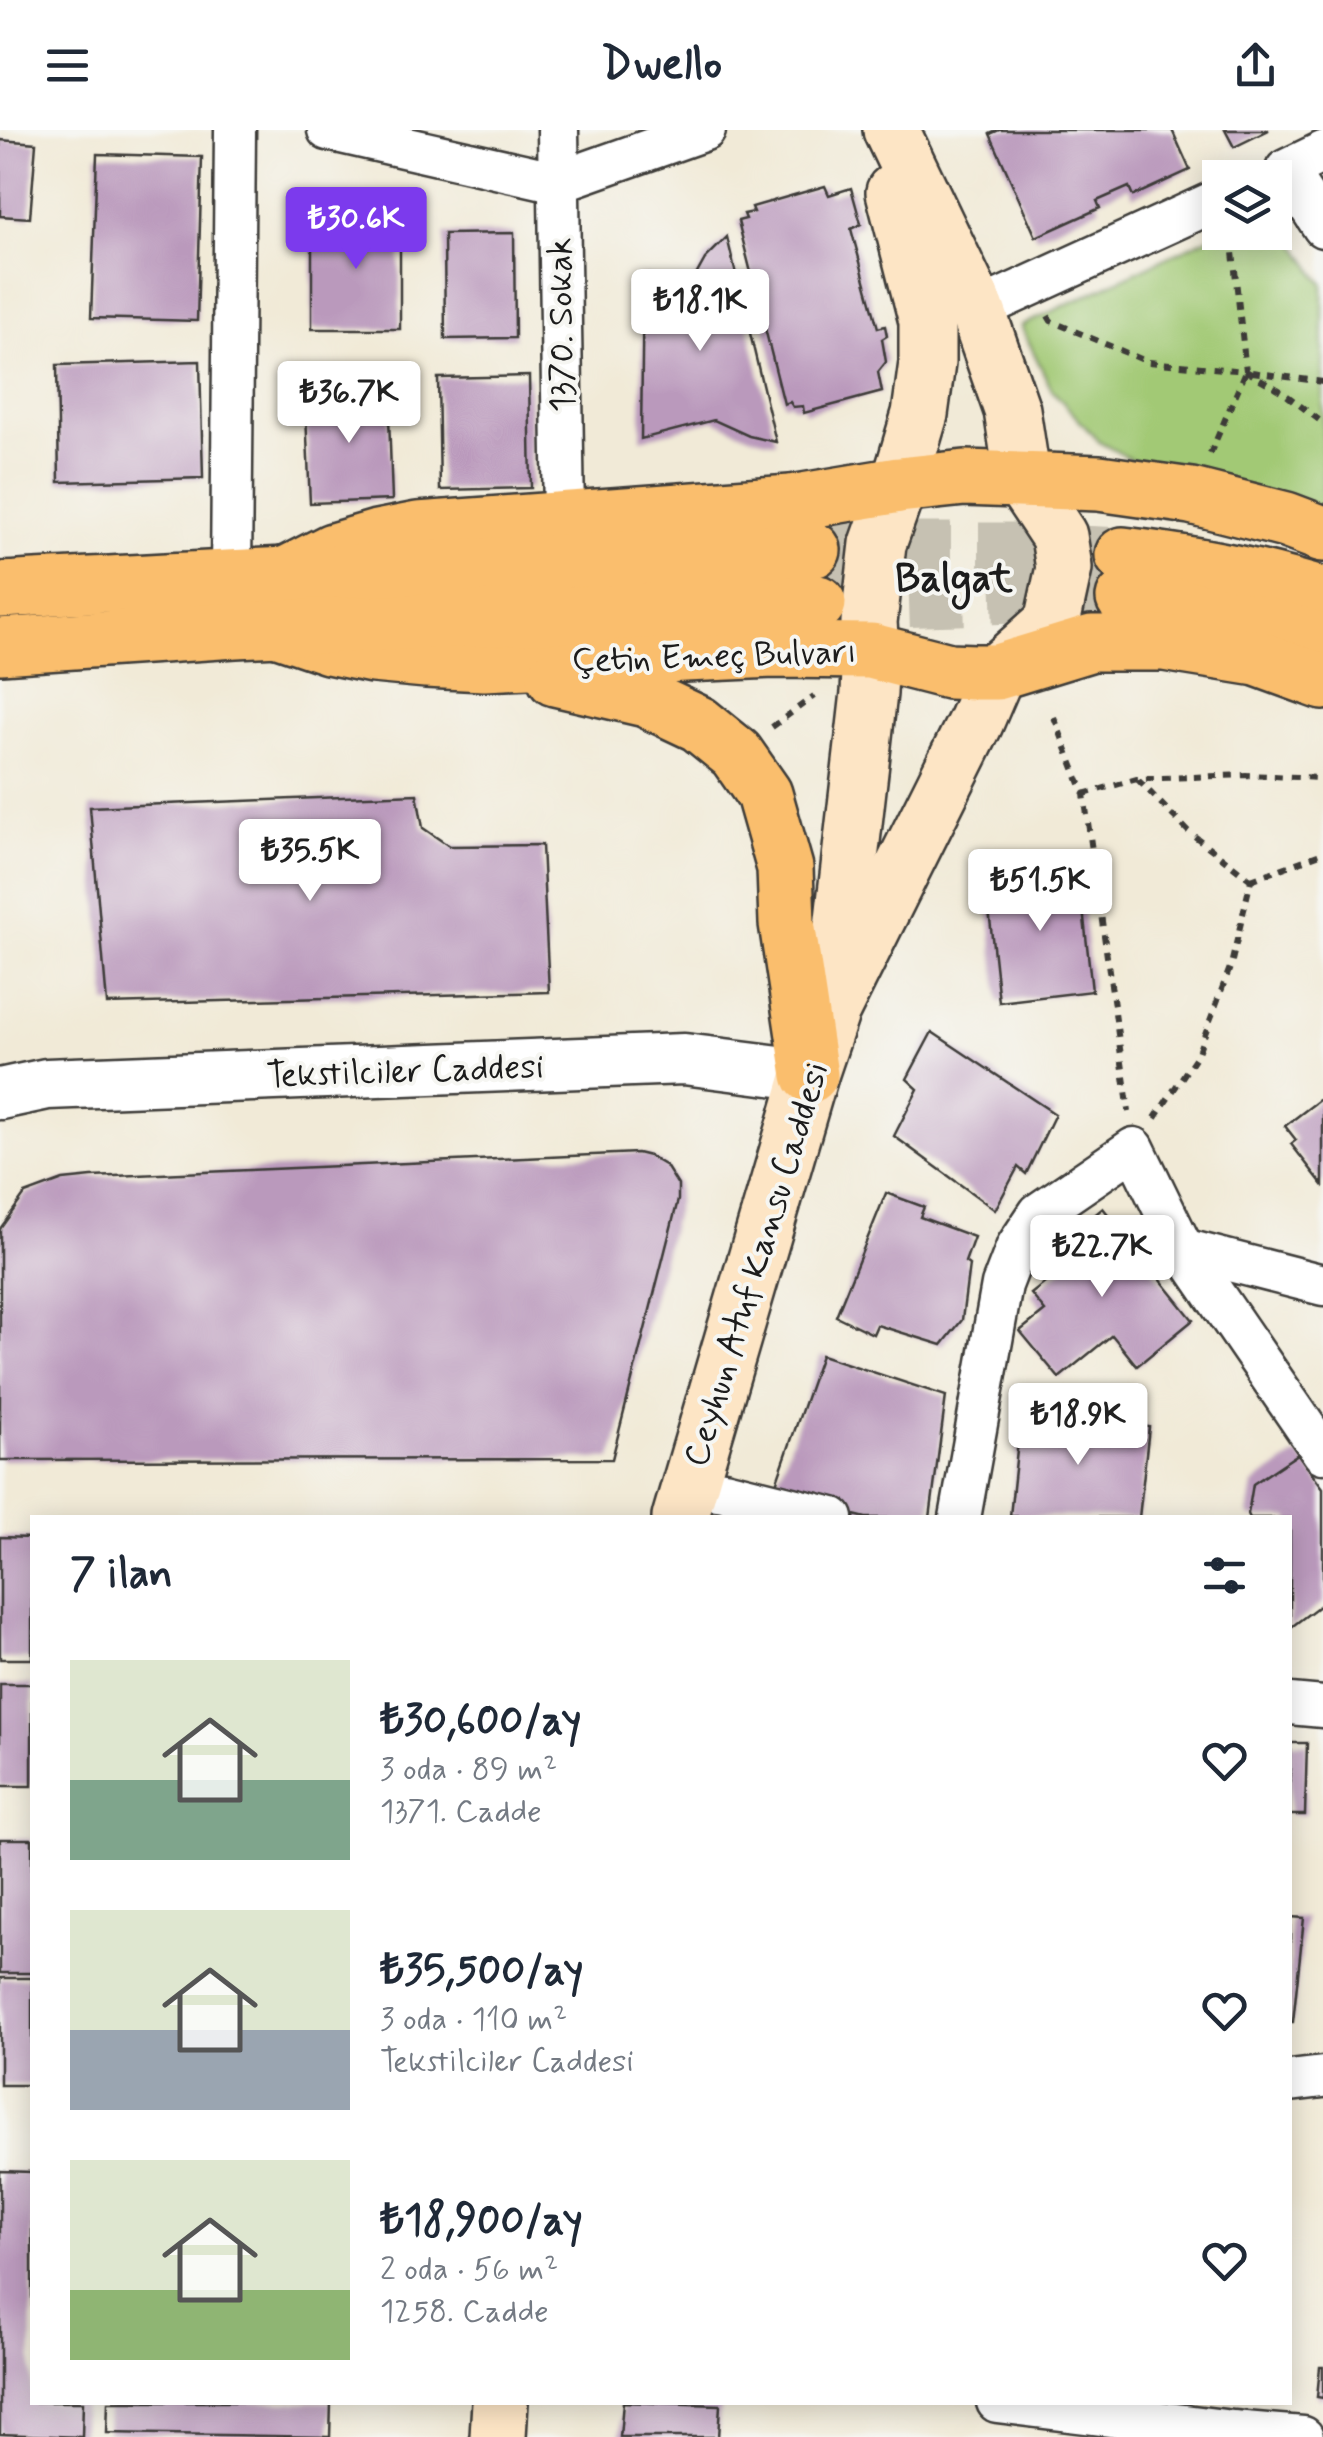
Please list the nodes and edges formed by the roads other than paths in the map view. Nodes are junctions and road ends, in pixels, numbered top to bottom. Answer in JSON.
{"nodes":[{"id":1,"x":234,"y":130,"type":"edge"},
{"id":2,"x":328,"y":130,"type":"edge"},
{"id":3,"x":558,"y":130,"type":"edge"},
{"id":4,"x":705,"y":130,"type":"edge"},
{"id":5,"x":878,"y":130,"type":"edge"},
{"id":6,"x":891,"y":130,"type":"edge"},
{"id":7,"x":1323,"y":152,"type":"edge"},
{"id":8,"x":1292,"y":167,"type":"edge"},
{"id":9,"x":558,"y":182,"type":"junction"},
{"id":10,"x":1292,"y":191,"type":"edge"},
{"id":11,"x":1202,"y":207,"type":"edge"},
{"id":12,"x":1323,"y":227,"type":"edge"},
{"id":13,"x":976,"y":310,"type":"junction"},
{"id":14,"x":1023,"y":482,"type":"junction"},
{"id":15,"x":899,"y":484,"type":"junction"},
{"id":16,"x":564,"y":520,"type":"junction"},
{"id":17,"x":1323,"y":534,"type":"edge"},
{"id":18,"x":288,"y":574,"type":"junction"},
{"id":19,"x":231,"y":576,"type":"junction"},
{"id":20,"x":0,"y":590,"type":"edge"},
{"id":21,"x":1323,"y":596,"type":"edge"},
{"id":22,"x":276,"y":628,"type":"junction"},
{"id":23,"x":1323,"y":641,"type":"edge"},
{"id":24,"x":4,"y":649,"type":"edge"},
{"id":25,"x":871,"y":651,"type":"junction"},
{"id":26,"x":484,"y":663,"type":"junction"},
{"id":27,"x":997,"y":672,"type":"junction"},
{"id":28,"x":1323,"y":682,"type":"edge"},
{"id":29,"x":832,"y":1010,"type":"junction"},
{"id":30,"x":810,"y":1075,"type":"junction"},
{"id":31,"x":0,"y":1094,"type":"edge"},
{"id":32,"x":1184,"y":1250,"type":"junction"},
{"id":33,"x":1323,"y":1285,"type":"edge"},
{"id":34,"x":1323,"y":1453,"type":"edge"},
{"id":35,"x":684,"y":1502,"type":"edge"},
{"id":36,"x":821,"y":1515,"type":"edge"},
{"id":37,"x":961,"y":1515,"type":"edge"},
{"id":38,"x":1292,"y":1704,"type":"edge"},
{"id":39,"x":1323,"y":1707,"type":"edge"},
{"id":40,"x":1323,"y":2076,"type":"edge"},
{"id":41,"x":1292,"y":2081,"type":"edge"},
{"id":42,"x":500,"y":2405,"type":"edge"},
{"id":43,"x":1029,"y":2405,"type":"edge"},
{"id":44,"x":1234,"y":2424,"type":"edge"},
{"id":45,"x":498,"y":2437,"type":"edge"},
{"id":46,"x":1303,"y":2437,"type":"edge"}],
"edges":[{"from":1,"to":19,"type":"street"},
{"from":2,"to":9,"type":"street"},
{"from":3,"to":9,"type":"street","name":"1370. Sokak"},
{"from":4,"to":9,"type":"street"},
{"from":5,"to":15,"type":"main road","name":"Ceyhun Atuf Kansu Caddesi"},
{"from":6,"to":13,"type":"main road","name":"Ceyhun Atuf Kansu Caddesi"},
{"from":7,"to":8,"type":"street"},
{"from":9,"to":16,"type":"street","name":"1370. Sokak"},
{"from":10,"to":12,"type":"street"},
{"from":11,"to":13,"type":"street"},
{"from":13,"to":14,"type":"main road","name":"Ceyhun Atuf Kansu Caddesi"},
{"from":14,"to":15,"type":"main road","name":"Çetin Emeç Bulvarı"},
{"from":14,"to":17,"type":"main road","name":"Çetin Emeç Bulvarı"},
{"from":14,"to":27,"type":"main road","name":"Ceyhun Atuf Kansu Caddesi"},
{"from":15,"to":16,"type":"main road","name":"Çetin Emeç Bulvarı"},
{"from":15,"to":25,"type":"main road","name":"Ceyhun Atuf Kansu Caddesi"},
{"from":16,"to":18,"type":"main road","name":"Çetin Emeç Bulvarı"},
{"from":18,"to":19,"type":"main road","name":"Çetin Emeç Bulvarı"},
{"from":18,"to":22,"type":"main road","name":"Çetin Emeç Bulvarı"},
{"from":19,"to":20,"type":"main road","name":"Çetin Emeç Bulvarı"},
{"from":21,"to":23,"type":"main road"},
{"from":22,"to":24,"type":"main road","name":"Çetin Emeç Bulvarı"},
{"from":22,"to":26,"type":"main road","name":"Çetin Emeç Bulvarı"},
{"from":25,"to":26,"type":"main road","name":"Çetin Emeç Bulvarı"},
{"from":25,"to":27,"type":"main road","name":"Çetin Emeç Bulvarı"},
{"from":25,"to":29,"type":"main road","name":"Ceyhun Atuf Kansu Caddesi"},
{"from":26,"to":30,"type":"main road"},
{"from":27,"to":28,"type":"main road","name":"Çetin Emeç Bulvarı"},
{"from":27,"to":29,"type":"main road","name":"Ceyhun Atuf Kansu Caddesi"},
{"from":29,"to":30,"type":"main road","name":"Ceyhun Atuf Kansu Caddesi"},
{"from":30,"to":31,"type":"street","name":"Tekstilciler Caddesi"},
{"from":30,"to":35,"type":"main road","name":"Ceyhun Atuf Kansu Caddesi"},
{"from":32,"to":33,"type":"street"},
{"from":32,"to":34,"type":"street"},
{"from":32,"to":37,"type":"street"},
{"from":35,"to":36,"type":"street"},
{"from":38,"to":39,"type":"street"},
{"from":40,"to":41,"type":"street"},
{"from":42,"to":45,"type":"main road"},
{"from":43,"to":44,"type":"street"},
{"from":44,"to":46,"type":"street"}]}
